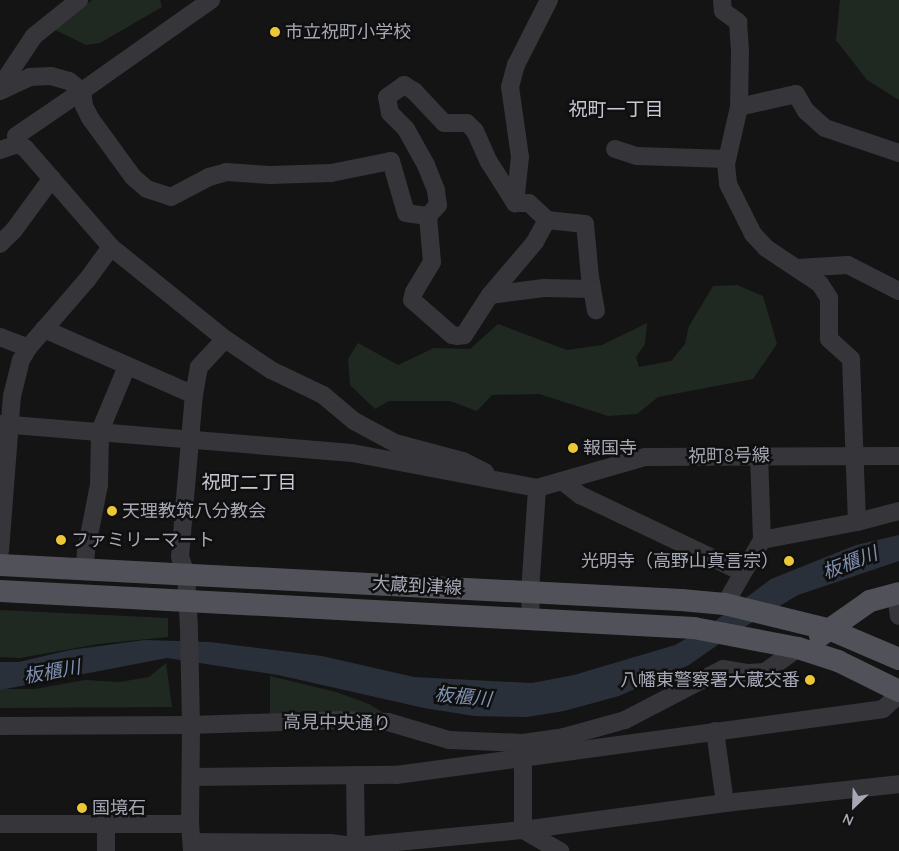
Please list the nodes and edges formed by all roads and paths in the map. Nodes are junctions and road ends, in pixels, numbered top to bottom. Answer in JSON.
{"nodes":[{"id":1,"x":79,"y":0,"type":"edge"},
{"id":2,"x":211,"y":0,"type":"edge"},
{"id":3,"x":549,"y":0,"type":"edge"},
{"id":4,"x":722,"y":0,"type":"edge"},
{"id":5,"x":0,"y":87,"type":"edge"},
{"id":6,"x":0,"y":91,"type":"edge"},
{"id":7,"x":82,"y":91,"type":"junction"},
{"id":8,"x":739,"y":107,"type":"junction"},
{"id":9,"x":17,"y":144,"type":"junction"},
{"id":10,"x":615,"y":149,"type":"dead end"},
{"id":11,"x":0,"y":150,"type":"edge"},
{"id":12,"x":899,"y":153,"type":"edge"},
{"id":13,"x":727,"y":159,"type":"junction"},
{"id":14,"x":52,"y":178,"type":"junction"},
{"id":15,"x":515,"y":203,"type":"junction"},
{"id":16,"x":428,"y":216,"type":"junction"},
{"id":17,"x":547,"y":220,"type":"junction"},
{"id":18,"x":0,"y":244,"type":"edge"},
{"id":19,"x":111,"y":247,"type":"junction"},
{"id":20,"x":797,"y":268,"type":"junction"},
{"id":21,"x":592,"y":289,"type":"junction"},
{"id":22,"x":899,"y":291,"type":"edge"},
{"id":23,"x":490,"y":295,"type":"junction"},
{"id":24,"x":596,"y":310,"type":"dead end"},
{"id":25,"x":44,"y":329,"type":"junction"},
{"id":26,"x":0,"y":337,"type":"edge"},
{"id":27,"x":225,"y":338,"type":"junction"},
{"id":28,"x":28,"y":348,"type":"junction"},
{"id":29,"x":127,"y":366,"type":"junction"},
{"id":30,"x":194,"y":396,"type":"junction"},
{"id":31,"x":6,"y":424,"type":"edge"},
{"id":32,"x":100,"y":431,"type":"junction"},
{"id":33,"x":190,"y":441,"type":"junction"},
{"id":34,"x":759,"y":455,"type":"junction"},
{"id":35,"x":854,"y":455,"type":"junction"},
{"id":36,"x":899,"y":456,"type":"edge"},
{"id":37,"x":562,"y":481,"type":"junction"},
{"id":38,"x":506,"y":482,"type":"junction"},
{"id":39,"x":537,"y":488,"type":"junction"},
{"id":40,"x":899,"y":511,"type":"edge"},
{"id":41,"x":857,"y":522,"type":"junction"},
{"id":42,"x":762,"y":540,"type":"junction"},
{"id":43,"x":0,"y":551,"type":"edge"},
{"id":44,"x":0,"y":565,"type":"edge"},
{"id":45,"x":85,"y":568,"type":"junction"},
{"id":46,"x":742,"y":572,"type":"junction"},
{"id":47,"x":186,"y":574,"type":"junction"},
{"id":48,"x":0,"y":591,"type":"edge"},
{"id":49,"x":530,"y":592,"type":"junction"},
{"id":50,"x":898,"y":593,"type":"edge"},
{"id":51,"x":187,"y":600,"type":"junction"},
{"id":52,"x":725,"y":604,"type":"junction"},
{"id":53,"x":899,"y":616,"type":"edge"},
{"id":54,"x":531,"y":620,"type":"junction"},
{"id":55,"x":831,"y":630,"type":"junction"},
{"id":56,"x":798,"y":648,"type":"junction"},
{"id":57,"x":899,"y":660,"type":"edge"},
{"id":58,"x":899,"y":693,"type":"edge"},
{"id":59,"x":191,"y":725,"type":"junction"},
{"id":60,"x":0,"y":726,"type":"edge"},
{"id":61,"x":715,"y":732,"type":"junction"},
{"id":62,"x":523,"y":751,"type":"junction"},
{"id":63,"x":355,"y":775,"type":"junction"},
{"id":64,"x":191,"y":777,"type":"junction"},
{"id":65,"x":899,"y":784,"type":"edge"},
{"id":66,"x":725,"y":803,"type":"junction"},
{"id":67,"x":106,"y":823,"type":"junction"},
{"id":68,"x":0,"y":824,"type":"edge"},
{"id":69,"x":190,"y":824,"type":"junction"},
{"id":70,"x":523,"y":830,"type":"junction"},
{"id":71,"x":356,"y":846,"type":"junction"},
{"id":72,"x":192,"y":847,"type":"edge"},
{"id":73,"x":328,"y":847,"type":"edge"},
{"id":74,"x":106,"y":851,"type":"edge"},
{"id":75,"x":560,"y":851,"type":"edge"}],
"edges":[{"from":1,"to":5,"type":"street"},
{"from":2,"to":7,"type":"street"},
{"from":3,"to":15,"type":"street"},
{"from":4,"to":8,"type":"street"},
{"from":6,"to":7,"type":"street"},
{"from":7,"to":9,"type":"street"},
{"from":7,"to":16,"type":"street"},
{"from":8,"to":12,"type":"street"},
{"from":8,"to":13,"type":"street"},
{"from":9,"to":11,"type":"street"},
{"from":9,"to":14,"type":"street"},
{"from":10,"to":13,"type":"street"},
{"from":13,"to":20,"type":"street"},
{"from":14,"to":18,"type":"street"},
{"from":14,"to":19,"type":"street"},
{"from":15,"to":16,"type":"street"},
{"from":15,"to":17,"type":"street"},
{"from":16,"to":23,"type":"street"},
{"from":17,"to":21,"type":"street"},
{"from":17,"to":23,"type":"street"},
{"from":19,"to":25,"type":"street"},
{"from":19,"to":27,"type":"street"},
{"from":20,"to":22,"type":"street"},
{"from":20,"to":35,"type":"street"},
{"from":21,"to":23,"type":"street"},
{"from":21,"to":24,"type":"street"},
{"from":25,"to":28,"type":"street"},
{"from":25,"to":29,"type":"street"},
{"from":26,"to":28,"type":"street"},
{"from":27,"to":30,"type":"street"},
{"from":27,"to":38,"type":"street"},
{"from":28,"to":31,"type":"street"},
{"from":29,"to":30,"type":"street"},
{"from":29,"to":32,"type":"street"},
{"from":30,"to":33,"type":"street"},
{"from":31,"to":32,"type":"street"},
{"from":31,"to":43,"type":"street"},
{"from":32,"to":33,"type":"street"},
{"from":32,"to":45,"type":"street"},
{"from":33,"to":38,"type":"street"},
{"from":33,"to":47,"type":"street"},
{"from":34,"to":35,"type":"street","name":"祝町8号線"},
{"from":34,"to":37,"type":"street","name":"祝町8号線"},
{"from":34,"to":42,"type":"street"},
{"from":35,"to":36,"type":"street","name":"祝町8号線"},
{"from":35,"to":41,"type":"street"},
{"from":37,"to":39,"type":"street","name":"祝町8号線"},
{"from":37,"to":46,"type":"street"},
{"from":38,"to":39,"type":"street"},
{"from":39,"to":49,"type":"street"},
{"from":40,"to":41,"type":"street"},
{"from":41,"to":42,"type":"street"},
{"from":42,"to":46,"type":"street"},
{"from":44,"to":45,"type":"main road","name":"大蔵到津線"},
{"from":45,"to":47,"type":"main road","name":"大蔵到津線"},
{"from":46,"to":52,"type":"street"},
{"from":47,"to":49,"type":"main road","name":"大蔵到津線"},
{"from":47,"to":51,"type":"street"},
{"from":48,"to":51,"type":"main road","name":"大蔵到津線"},
{"from":49,"to":52,"type":"main road","name":"大蔵到津線"},
{"from":49,"to":54,"type":"street"},
{"from":50,"to":53,"type":"street"},
{"from":50,"to":55,"type":"main road"},
{"from":51,"to":54,"type":"main road","name":"大蔵到津線"},
{"from":51,"to":59,"type":"street"},
{"from":52,"to":55,"type":"main road","name":"大蔵到津線"},
{"from":54,"to":56,"type":"main road","name":"大蔵到津線"},
{"from":55,"to":56,"type":"main road"},
{"from":55,"to":57,"type":"main road","name":"大蔵到津線"},
{"from":56,"to":58,"type":"main road","name":"大蔵到津線"},
{"from":56,"to":62,"type":"street","name":"高見中央通り"},
{"from":58,"to":61,"type":"street"},
{"from":59,"to":60,"type":"street","name":"高見中央通り"},
{"from":59,"to":62,"type":"street","name":"高見中央通り"},
{"from":59,"to":64,"type":"street"},
{"from":61,"to":62,"type":"street"},
{"from":61,"to":66,"type":"street"},
{"from":62,"to":63,"type":"street"},
{"from":62,"to":70,"type":"street"},
{"from":63,"to":64,"type":"street"},
{"from":63,"to":71,"type":"street"},
{"from":64,"to":69,"type":"street"},
{"from":65,"to":66,"type":"street"},
{"from":66,"to":70,"type":"street"},
{"from":67,"to":68,"type":"street"},
{"from":67,"to":69,"type":"street"},
{"from":67,"to":74,"type":"street"},
{"from":69,"to":72,"type":"street"},
{"from":70,"to":71,"type":"street"},
{"from":70,"to":75,"type":"street"},
{"from":71,"to":73,"type":"street"},
{"from":72,"to":73,"type":"street"}]}
